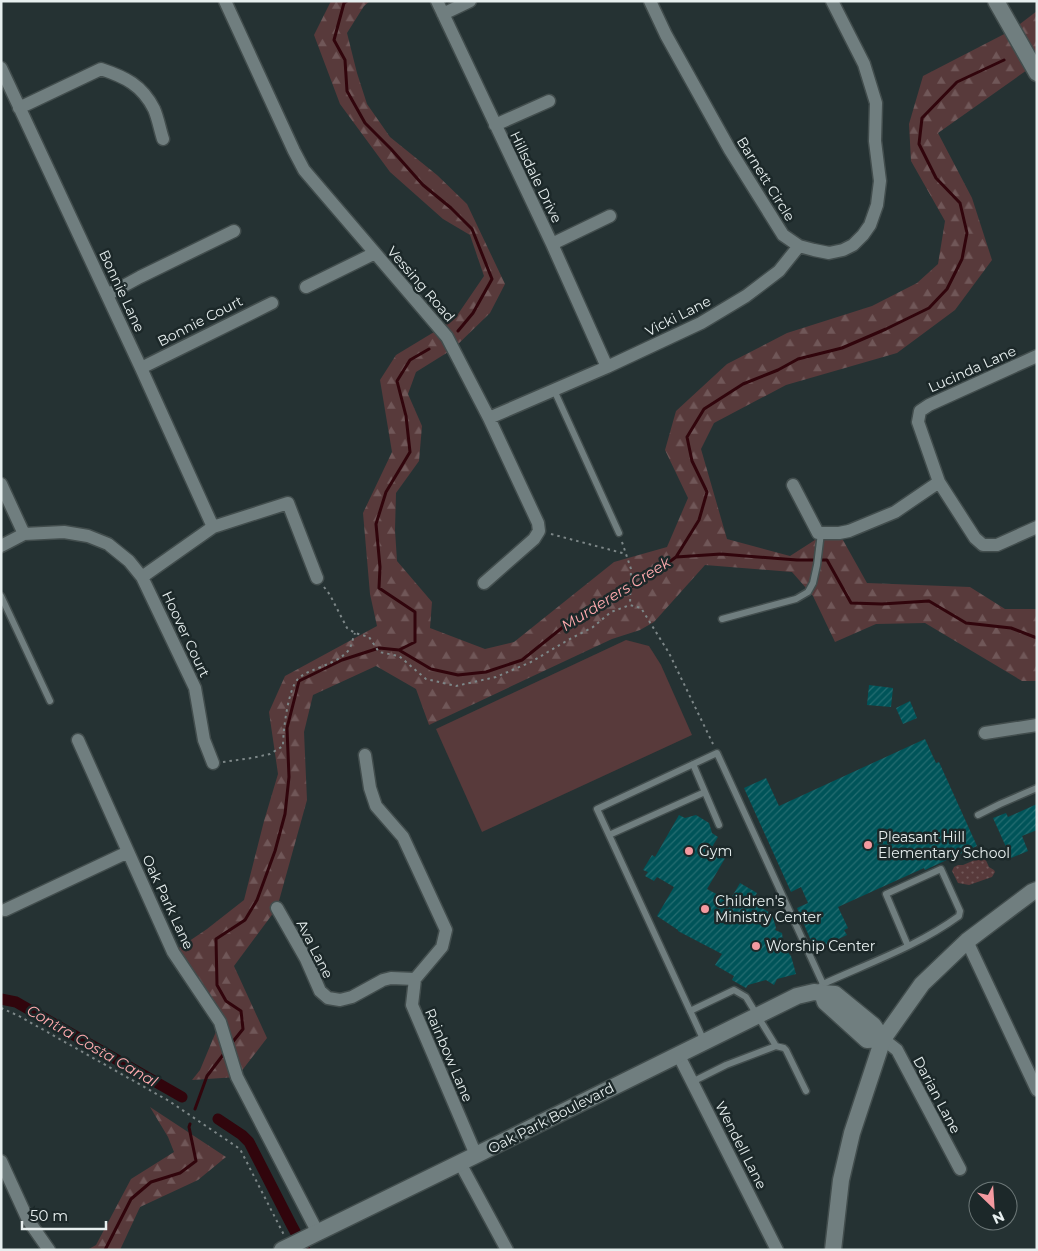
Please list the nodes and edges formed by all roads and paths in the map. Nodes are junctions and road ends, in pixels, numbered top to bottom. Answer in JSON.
{"nodes":[{"id":1,"x":224,"y":1,"type":"edge"},
{"id":2,"x":437,"y":1,"type":"edge"},
{"id":3,"x":470,"y":1,"type":"edge"},
{"id":4,"x":650,"y":1,"type":"edge"},
{"id":5,"x":832,"y":1,"type":"edge"},
{"id":6,"x":996,"y":1,"type":"edge"},
{"id":7,"x":443,"y":14,"type":"junction"},
{"id":8,"x":1,"y":68,"type":"edge"},
{"id":9,"x":1037,"y":73,"type":"edge"},
{"id":10,"x":548,"y":101,"type":"dead end"},
{"id":11,"x":19,"y":108,"type":"junction"},
{"id":12,"x":495,"y":125,"type":"junction"},
{"id":13,"x":163,"y":140,"type":"dead end"},
{"id":14,"x":610,"y":216,"type":"dead end"},
{"id":15,"x":234,"y":231,"type":"dead end"},
{"id":16,"x":552,"y":244,"type":"junction"},
{"id":17,"x":799,"y":246,"type":"junction"},
{"id":18,"x":375,"y":253,"type":"junction"},
{"id":19,"x":306,"y":287,"type":"dead end"},
{"id":20,"x":107,"y":295,"type":"junction"},
{"id":21,"x":272,"y":303,"type":"dead end"},
{"id":22,"x":1037,"y":356,"type":"edge"},
{"id":23,"x":608,"y":366,"type":"junction"},
{"id":24,"x":141,"y":368,"type":"junction"},
{"id":25,"x":554,"y":390,"type":"junction"},
{"id":26,"x":489,"y":418,"type":"junction"},
{"id":27,"x":939,"y":482,"type":"junction"},
{"id":28,"x":1,"y":484,"type":"edge"},
{"id":29,"x":793,"y":485,"type":"dead end"},
{"id":30,"x":1037,"y":526,"type":"edge"},
{"id":31,"x":213,"y":527,"type":"junction"},
{"id":32,"x":539,"y":531,"type":"junction"},
{"id":33,"x":619,"y":532,"type":"joint"},
{"id":34,"x":821,"y":533,"type":"junction"},
{"id":35,"x":24,"y":534,"type":"junction"},
{"id":36,"x":1,"y":546,"type":"edge"},
{"id":37,"x":626,"y":554,"type":"junction"},
{"id":38,"x":142,"y":577,"type":"junction"},
{"id":39,"x":317,"y":578,"type":"dead end"},
{"id":40,"x":484,"y":583,"type":"dead end"},
{"id":41,"x":330,"y":595,"type":"dead end"},
{"id":42,"x":1,"y":596,"type":"edge"},
{"id":43,"x":630,"y":605,"type":"junction"},
{"id":44,"x":722,"y":619,"type":"dead end"},
{"id":45,"x":355,"y":633,"type":"junction"},
{"id":46,"x":50,"y":701,"type":"dead end"},
{"id":47,"x":1037,"y":725,"type":"edge"},
{"id":48,"x":985,"y":733,"type":"dead end"},
{"id":49,"x":78,"y":740,"type":"dead end"},
{"id":50,"x":717,"y":753,"type":"junction"},
{"id":51,"x":365,"y":755,"type":"dead end"},
{"id":52,"x":214,"y":763,"type":"joint"},
{"id":53,"x":693,"y":764,"type":"junction"},
{"id":54,"x":1037,"y":788,"type":"edge"},
{"id":55,"x":705,"y":792,"type":"junction"},
{"id":56,"x":978,"y":815,"type":"dead end"},
{"id":57,"x":719,"y":825,"type":"dead end"},
{"id":58,"x":609,"y":835,"type":"junction"},
{"id":59,"x":128,"y":852,"type":"junction"},
{"id":60,"x":1035,"y":894,"type":"edge"},
{"id":61,"x":277,"y":908,"type":"dead end"},
{"id":62,"x":5,"y":910,"type":"dead end"},
{"id":63,"x":967,"y":941,"type":"junction"},
{"id":64,"x":908,"y":946,"type":"junction"},
{"id":65,"x":415,"y":979,"type":"junction"},
{"id":66,"x":820,"y":990,"type":"junction"},
{"id":67,"x":1,"y":1008,"type":"edge"},
{"id":68,"x":690,"y":1011,"type":"junction"},
{"id":69,"x":758,"y":1016,"type":"junction"},
{"id":70,"x":884,"y":1040,"type":"junction"},
{"id":71,"x":705,"y":1042,"type":"junction"},
{"id":72,"x":776,"y":1046,"type":"junction"},
{"id":73,"x":678,"y":1054,"type":"junction"},
{"id":74,"x":692,"y":1082,"type":"junction"},
{"id":75,"x":1037,"y":1090,"type":"edge"},
{"id":76,"x":806,"y":1091,"type":"dead end"},
{"id":77,"x":476,"y":1155,"type":"junction"},
{"id":78,"x":1,"y":1161,"type":"edge"},
{"id":79,"x":460,"y":1163,"type":"junction"},
{"id":80,"x":960,"y":1169,"type":"dead end"},
{"id":81,"x":298,"y":1242,"type":"edge"},
{"id":82,"x":49,"y":1250,"type":"edge"},
{"id":83,"x":506,"y":1250,"type":"edge"},
{"id":84,"x":776,"y":1250,"type":"edge"},
{"id":85,"x":833,"y":1250,"type":"edge"}],
"edges":[{"from":1,"to":18,"type":"street","name":"Vessing Road"},
{"from":2,"to":7,"type":"street","name":"Hillsdale Drive"},
{"from":3,"to":7,"type":"street"},
{"from":4,"to":17,"type":"street","name":"Barnett Circle"},
{"from":5,"to":17,"type":"street","name":"Barnett Circle"},
{"from":6,"to":9,"type":"street"},
{"from":7,"to":12,"type":"street","name":"Hillsdale Drive"},
{"from":8,"to":11,"type":"street","name":"Bonnie Lane"},
{"from":10,"to":12,"type":"street"},
{"from":11,"to":13,"type":"street"},
{"from":11,"to":20,"type":"street","name":"Bonnie Lane"},
{"from":12,"to":16,"type":"street","name":"Hillsdale Drive"},
{"from":14,"to":16,"type":"street"},
{"from":15,"to":20,"type":"street"},
{"from":16,"to":23,"type":"street","name":"Hillsdale Drive"},
{"from":17,"to":23,"type":"street","name":"Vicki Lane"},
{"from":18,"to":19,"type":"street"},
{"from":18,"to":26,"type":"street","name":"Vessing Road"},
{"from":20,"to":24,"type":"street","name":"Bonnie Lane"},
{"from":21,"to":24,"type":"street","name":"Bonnie Court"},
{"from":22,"to":27,"type":"street","name":"Lucinda Lane"},
{"from":23,"to":25,"type":"street","name":"Vicki Lane"},
{"from":24,"to":31,"type":"street","name":"Bonnie Lane"},
{"from":25,"to":26,"type":"street","name":"Vicki Lane"},
{"from":25,"to":33,"type":"lane"},
{"from":26,"to":32,"type":"street","name":"Vessing Road"},
{"from":27,"to":30,"type":"street","name":"Lucinda Lane"},
{"from":27,"to":34,"type":"street"},
{"from":28,"to":35,"type":"street"},
{"from":29,"to":34,"type":"street"},
{"from":31,"to":38,"type":"street"},
{"from":31,"to":39,"type":"street"},
{"from":32,"to":37,"type":"path"},
{"from":32,"to":40,"type":"street"},
{"from":33,"to":37,"type":"path"},
{"from":34,"to":44,"type":"lane"},
{"from":35,"to":36,"type":"street"},
{"from":35,"to":38,"type":"street","name":"Hoover Court"},
{"from":37,"to":43,"type":"path"},
{"from":38,"to":52,"type":"street","name":"Hoover Court"},
{"from":41,"to":45,"type":"path"},
{"from":42,"to":46,"type":"lane"},
{"from":43,"to":45,"type":"path"},
{"from":43,"to":50,"type":"path"},
{"from":45,"to":52,"type":"path"},
{"from":47,"to":48,"type":"street"},
{"from":49,"to":59,"type":"street","name":"Oak Park Lane"},
{"from":50,"to":53,"type":"lane"},
{"from":50,"to":66,"type":"lane"},
{"from":51,"to":65,"type":"street"},
{"from":53,"to":55,"type":"lane"},
{"from":53,"to":58,"type":"lane"},
{"from":54,"to":56,"type":"lane"},
{"from":55,"to":57,"type":"lane"},
{"from":55,"to":58,"type":"lane"},
{"from":58,"to":68,"type":"lane"},
{"from":59,"to":62,"type":"street"},
{"from":59,"to":81,"type":"street","name":"Oak Park Lane"},
{"from":60,"to":63,"type":"street"},
{"from":61,"to":65,"type":"street","name":"Ava Lane"},
{"from":63,"to":70,"type":"street"},
{"from":63,"to":75,"type":"street"},
{"from":64,"to":64,"type":"lane"},
{"from":64,"to":66,"type":"lane"},
{"from":65,"to":77,"type":"street","name":"Rainbow Lane"},
{"from":66,"to":69,"type":"street","name":"Oak Park Boulevard"},
{"from":66,"to":70,"type":"street"},
{"from":67,"to":81,"type":"path"},
{"from":68,"to":69,"type":"lane"},
{"from":68,"to":71,"type":"lane"},
{"from":69,"to":71,"type":"street","name":"Oak Park Boulevard"},
{"from":69,"to":72,"type":"lane"},
{"from":70,"to":80,"type":"street","name":"Darian Lane"},
{"from":70,"to":85,"type":"street"},
{"from":71,"to":73,"type":"street","name":"Oak Park Boulevard"},
{"from":72,"to":74,"type":"lane"},
{"from":72,"to":76,"type":"lane"},
{"from":73,"to":74,"type":"street","name":"Wendell Lane"},
{"from":73,"to":77,"type":"street","name":"Oak Park Boulevard"},
{"from":74,"to":84,"type":"street","name":"Wendell Lane"},
{"from":77,"to":79,"type":"street","name":"Oak Park Boulevard"},
{"from":78,"to":82,"type":"street"},
{"from":79,"to":81,"type":"street","name":"Oak Park Boulevard"},
{"from":79,"to":83,"type":"street"}]}
